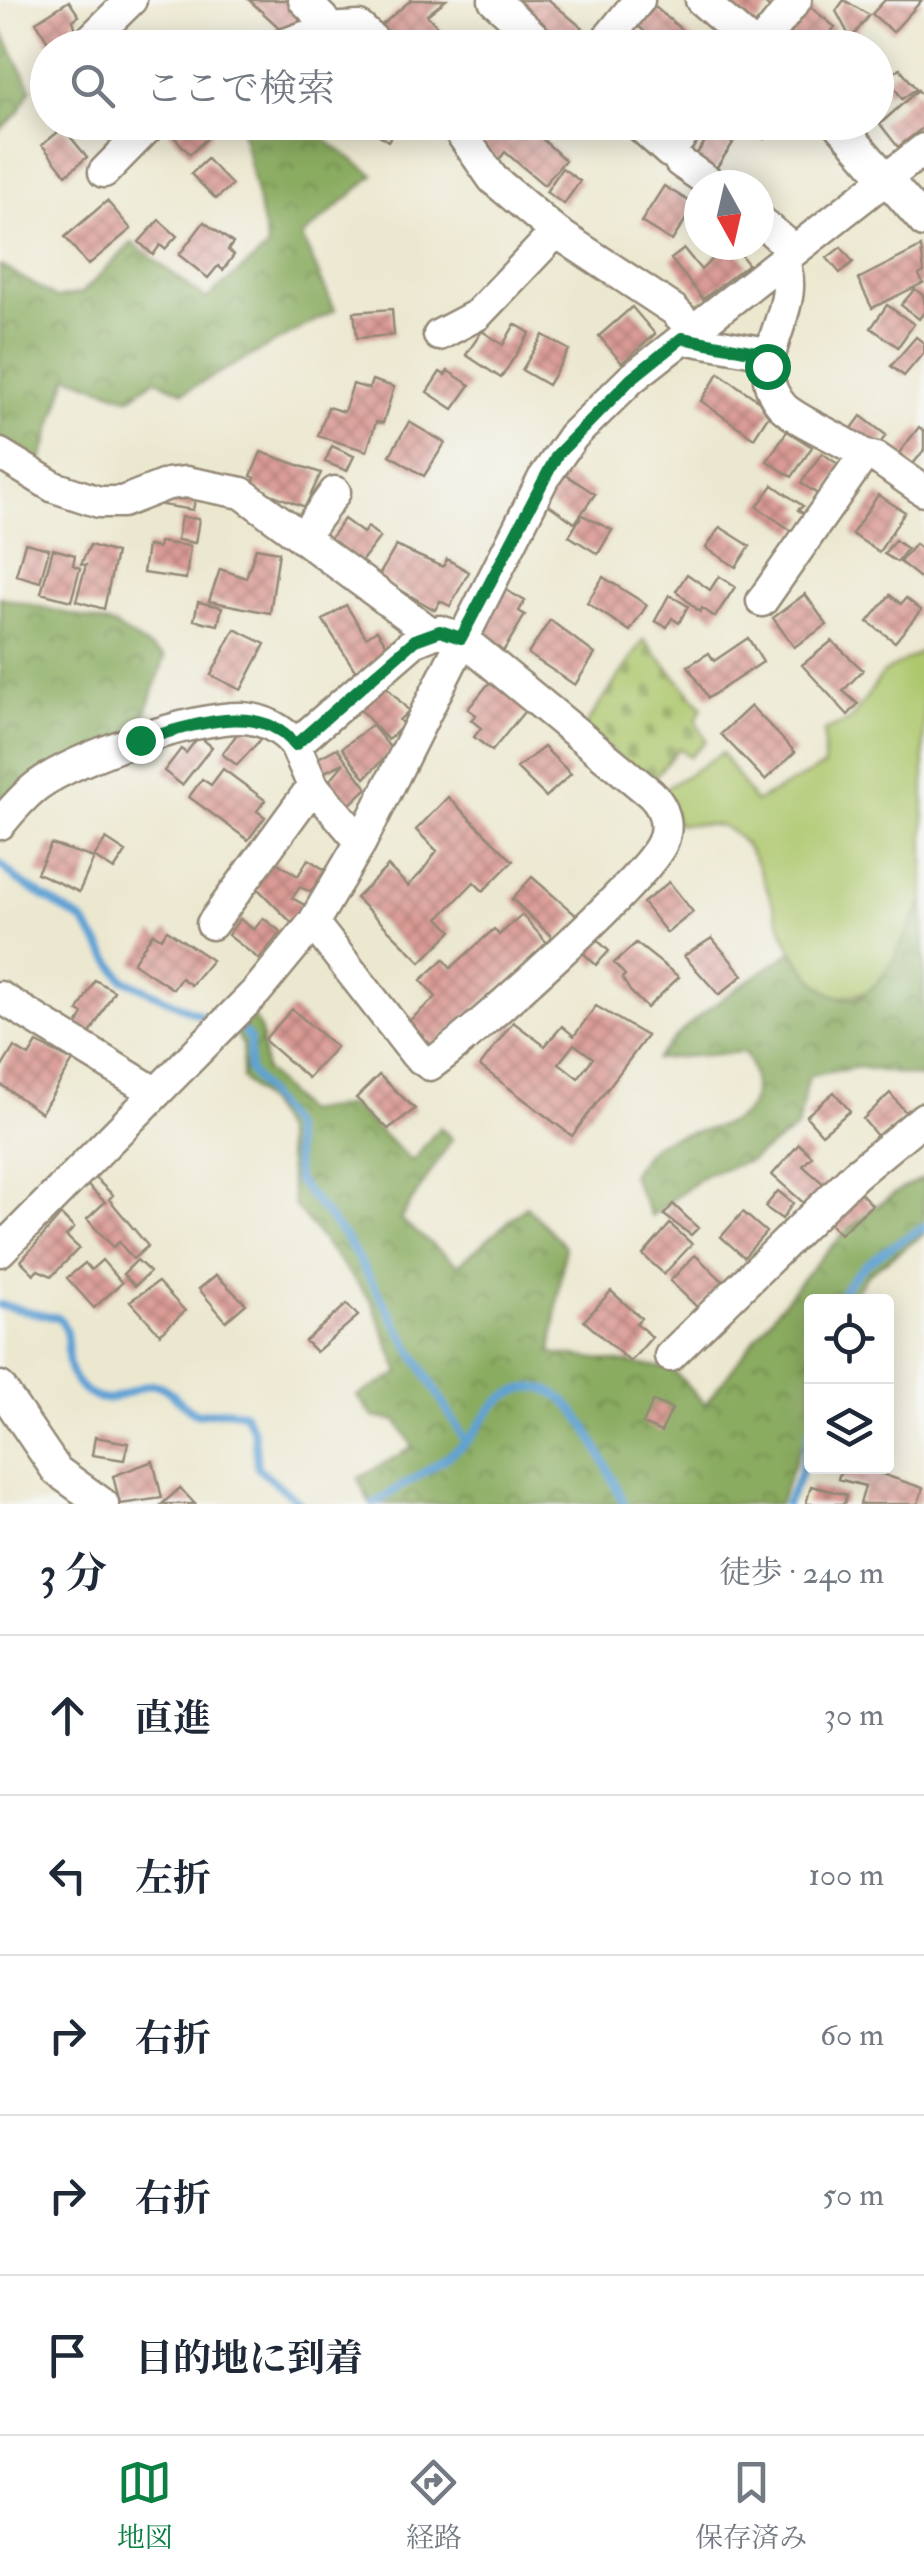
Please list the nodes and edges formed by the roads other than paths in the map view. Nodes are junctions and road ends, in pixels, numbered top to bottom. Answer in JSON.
{"nodes":[{"id":1,"x":131,"y":0,"type":"edge"},
{"id":2,"x":304,"y":0,"type":"edge"},
{"id":3,"x":494,"y":0,"type":"edge"},
{"id":4,"x":639,"y":0,"type":"edge"},
{"id":5,"x":701,"y":0,"type":"edge"},
{"id":6,"x":796,"y":0,"type":"edge"},
{"id":7,"x":326,"y":29,"type":"joint"},
{"id":8,"x":100,"y":30,"type":"edge"},
{"id":9,"x":362,"y":30,"type":"edge"},
{"id":10,"x":526,"y":30,"type":"edge"},
{"id":11,"x":615,"y":30,"type":"edge"},
{"id":12,"x":736,"y":30,"type":"edge"},
{"id":13,"x":772,"y":30,"type":"edge"},
{"id":14,"x":136,"y":140,"type":"edge"},
{"id":15,"x":466,"y":140,"type":"edge"},
{"id":16,"x":656,"y":140,"type":"edge"},
{"id":17,"x":684,"y":140,"type":"edge"},
{"id":18,"x":852,"y":140,"type":"edge"},
{"id":19,"x":924,"y":149,"type":"edge"},
{"id":20,"x":675,"y":157,"type":"junction"},
{"id":21,"x":693,"y":170,"type":"edge"},
{"id":22,"x":104,"y":172,"type":"dead end"},
{"id":23,"x":886,"y":179,"type":"junction"},
{"id":24,"x":924,"y":222,"type":"edge"},
{"id":25,"x":556,"y":232,"type":"junction"},
{"id":26,"x":774,"y":238,"type":"edge"},
{"id":27,"x":788,"y":255,"type":"junction"},
{"id":28,"x":687,"y":333,"type":"junction"},
{"id":29,"x":440,"y":335,"type":"dead end"},
{"id":30,"x":766,"y":354,"type":"junction"},
{"id":31,"x":0,"y":454,"type":"edge"},
{"id":32,"x":864,"y":455,"type":"junction"},
{"id":33,"x":924,"y":491,"type":"edge"},
{"id":34,"x":335,"y":492,"type":"dead end"},
{"id":35,"x":302,"y":538,"type":"junction"},
{"id":36,"x":762,"y":600,"type":"dead end"},
{"id":37,"x":430,"y":632,"type":"junction"},
{"id":38,"x":461,"y":638,"type":"junction"},
{"id":39,"x":295,"y":745,"type":"junction"},
{"id":40,"x":314,"y":786,"type":"junction"},
{"id":41,"x":0,"y":824,"type":"edge"},
{"id":42,"x":361,"y":842,"type":"junction"},
{"id":43,"x":312,"y":923,"type":"junction"},
{"id":44,"x":212,"y":924,"type":"dead end"},
{"id":45,"x":0,"y":997,"type":"edge"},
{"id":46,"x":156,"y":1093,"type":"junction"},
{"id":47,"x":924,"y":1118,"type":"edge"},
{"id":48,"x":6,"y":1235,"type":"edge"},
{"id":49,"x":670,"y":1356,"type":"dead end"},
{"id":50,"x":0,"y":1388,"type":"edge"},
{"id":51,"x":103,"y":1504,"type":"edge"}],
"edges":[{"from":1,"to":8,"type":"street"},
{"from":2,"to":7,"type":"street"},
{"from":3,"to":10,"type":"street"},
{"from":4,"to":11,"type":"street"},
{"from":5,"to":12,"type":"street"},
{"from":6,"to":13,"type":"street"},
{"from":7,"to":9,"type":"street"},
{"from":14,"to":22,"type":"street"},
{"from":15,"to":25,"type":"street"},
{"from":16,"to":20,"type":"street"},
{"from":17,"to":20,"type":"street"},
{"from":18,"to":23,"type":"street"},
{"from":19,"to":23,"type":"street"},
{"from":20,"to":21,"type":"street"},
{"from":23,"to":24,"type":"street"},
{"from":23,"to":27,"type":"street"},
{"from":25,"to":28,"type":"street"},
{"from":25,"to":29,"type":"street"},
{"from":26,"to":27,"type":"street"},
{"from":27,"to":28,"type":"street"},
{"from":27,"to":30,"type":"street"},
{"from":28,"to":30,"type":"street"},
{"from":28,"to":38,"type":"street"},
{"from":30,"to":32,"type":"street"},
{"from":31,"to":35,"type":"street"},
{"from":32,"to":33,"type":"street"},
{"from":32,"to":36,"type":"street"},
{"from":34,"to":35,"type":"street"},
{"from":35,"to":37,"type":"street"},
{"from":37,"to":38,"type":"street"},
{"from":37,"to":39,"type":"street"},
{"from":38,"to":42,"type":"street"},
{"from":38,"to":43,"type":"street"},
{"from":39,"to":40,"type":"street"},
{"from":39,"to":41,"type":"street"},
{"from":40,"to":42,"type":"street"},
{"from":40,"to":44,"type":"street"},
{"from":42,"to":43,"type":"street"},
{"from":43,"to":46,"type":"street"},
{"from":45,"to":46,"type":"street"},
{"from":46,"to":48,"type":"street"},
{"from":47,"to":49,"type":"street"},
{"from":50,"to":51,"type":"street"}]}
